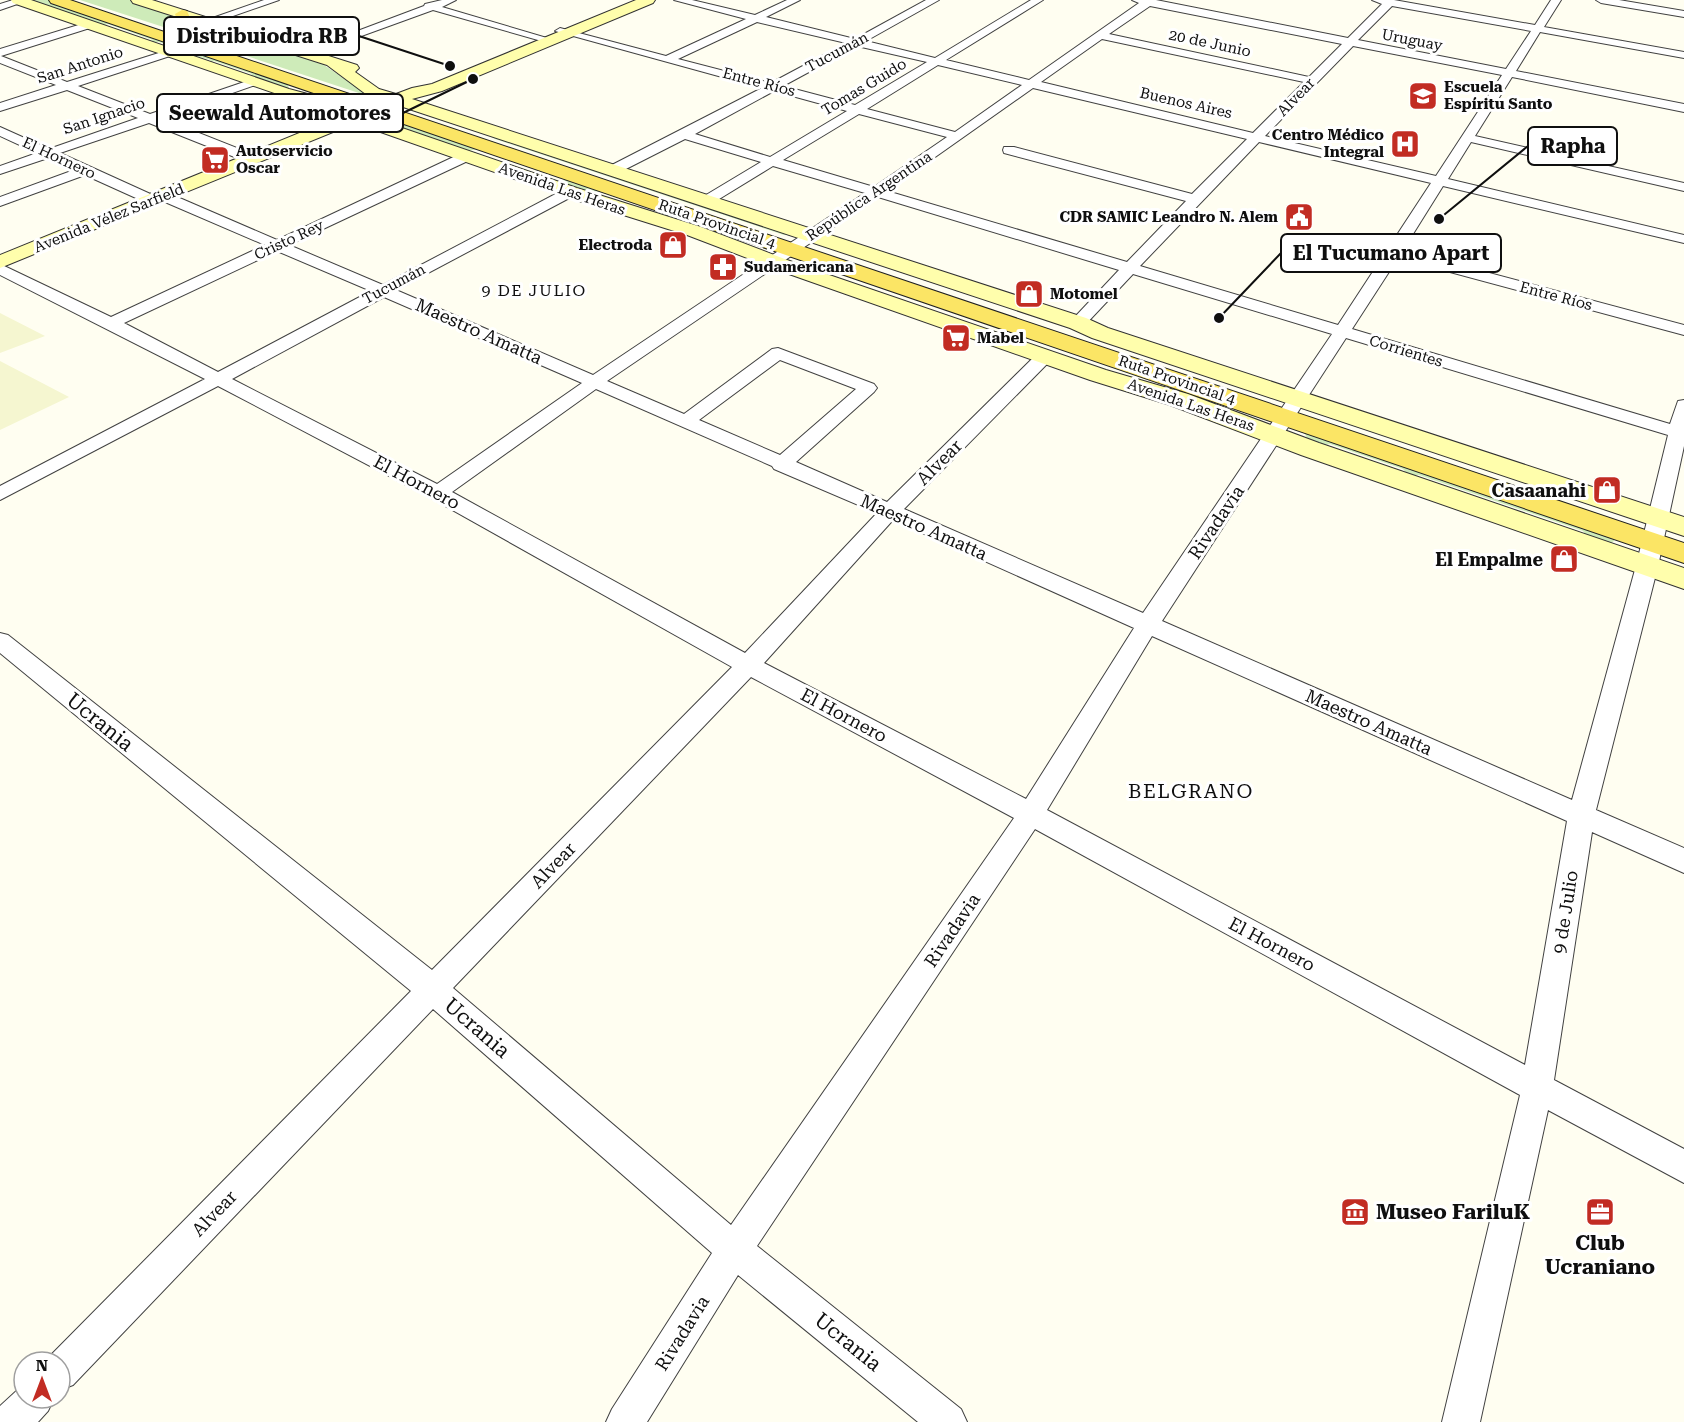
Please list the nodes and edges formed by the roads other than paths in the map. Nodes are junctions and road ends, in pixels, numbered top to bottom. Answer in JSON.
{"nodes":[{"id":1,"x":56,"y":0,"type":"edge"},
{"id":2,"x":74,"y":0,"type":"edge"},
{"id":3,"x":274,"y":0,"type":"edge"},
{"id":4,"x":452,"y":0,"type":"edge"},
{"id":5,"x":634,"y":0,"type":"edge"},
{"id":6,"x":648,"y":0,"type":"edge"},
{"id":7,"x":679,"y":0,"type":"edge"},
{"id":8,"x":795,"y":0,"type":"edge"},
{"id":9,"x":934,"y":0,"type":"edge"},
{"id":10,"x":1038,"y":0,"type":"edge"},
{"id":11,"x":1135,"y":0,"type":"edge"},
{"id":12,"x":1556,"y":0,"type":"edge"},
{"id":13,"x":1601,"y":0,"type":"edge"},
{"id":14,"x":19,"y":1,"type":"edge"},
{"id":15,"x":148,"y":1,"type":"edge"},
{"id":16,"x":1150,"y":1,"type":"edge"},
{"id":17,"x":1384,"y":1,"type":"edge"},
{"id":18,"x":415,"y":2,"type":"dead end"},
{"id":19,"x":0,"y":7,"type":"edge"},
{"id":20,"x":433,"y":7,"type":"junction"},
{"id":21,"x":182,"y":14,"type":"junction"},
{"id":22,"x":1684,"y":14,"type":"edge"},
{"id":23,"x":756,"y":18,"type":"junction"},
{"id":24,"x":207,"y":22,"type":"junction"},
{"id":25,"x":89,"y":25,"type":"junction"},
{"id":26,"x":1537,"y":29,"type":"junction"},
{"id":27,"x":556,"y":36,"type":"junction"},
{"id":28,"x":1102,"y":36,"type":"junction"},
{"id":29,"x":193,"y":40,"type":"junction"},
{"id":30,"x":857,"y":42,"type":"junction"},
{"id":31,"x":1349,"y":42,"type":"junction"},
{"id":32,"x":0,"y":53,"type":"edge"},
{"id":33,"x":169,"y":53,"type":"junction"},
{"id":34,"x":305,"y":53,"type":"junction"},
{"id":35,"x":1684,"y":55,"type":"edge"},
{"id":36,"x":670,"y":58,"type":"junction"},
{"id":37,"x":0,"y":60,"type":"edge"},
{"id":38,"x":331,"y":61,"type":"junction"},
{"id":39,"x":939,"y":61,"type":"junction"},
{"id":40,"x":371,"y":74,"type":"dead end"},
{"id":41,"x":1508,"y":74,"type":"junction"},
{"id":42,"x":1313,"y":81,"type":"junction"},
{"id":43,"x":254,"y":82,"type":"junction"},
{"id":44,"x":1032,"y":84,"type":"junction"},
{"id":45,"x":773,"y":85,"type":"junction"},
{"id":46,"x":66,"y":86,"type":"junction"},
{"id":47,"x":293,"y":87,"type":"junction"},
{"id":48,"x":390,"y":99,"type":"junction"},
{"id":49,"x":0,"y":107,"type":"edge"},
{"id":50,"x":1684,"y":108,"type":"edge"},
{"id":51,"x":859,"y":110,"type":"junction"},
{"id":52,"x":355,"y":117,"type":"junction"},
{"id":53,"x":148,"y":119,"type":"junction"},
{"id":54,"x":0,"y":130,"type":"edge"},
{"id":55,"x":479,"y":131,"type":"junction"},
{"id":56,"x":684,"y":135,"type":"junction"},
{"id":57,"x":957,"y":136,"type":"junction"},
{"id":58,"x":1257,"y":137,"type":"junction"},
{"id":59,"x":1468,"y":138,"type":"junction"},
{"id":60,"x":1009,"y":150,"type":"dead end"},
{"id":61,"x":48,"y":153,"type":"junction"},
{"id":62,"x":467,"y":156,"type":"junction"},
{"id":63,"x":252,"y":159,"type":"junction"},
{"id":64,"x":774,"y":162,"type":"junction"},
{"id":65,"x":0,"y":170,"type":"edge"},
{"id":66,"x":85,"y":170,"type":"junction"},
{"id":67,"x":613,"y":170,"type":"junction"},
{"id":68,"x":1439,"y":180,"type":"junction"},
{"id":69,"x":1684,"y":187,"type":"edge"},
{"id":70,"x":570,"y":192,"type":"junction"},
{"id":71,"x":875,"y":193,"type":"junction"},
{"id":72,"x":157,"y":198,"type":"junction"},
{"id":73,"x":1195,"y":199,"type":"junction"},
{"id":74,"x":706,"y":201,"type":"junction"},
{"id":75,"x":0,"y":202,"type":"edge"},
{"id":76,"x":667,"y":207,"type":"junction"},
{"id":77,"x":694,"y":231,"type":"junction"},
{"id":78,"x":1684,"y":239,"type":"edge"},
{"id":79,"x":276,"y":246,"type":"junction"},
{"id":80,"x":794,"y":247,"type":"junction"},
{"id":81,"x":1394,"y":252,"type":"junction"},
{"id":82,"x":0,"y":262,"type":"edge"},
{"id":83,"x":0,"y":269,"type":"edge"},
{"id":84,"x":1128,"y":269,"type":"junction"},
{"id":85,"x":383,"y":290,"type":"junction"},
{"id":86,"x":111,"y":323,"type":"junction"},
{"id":87,"x":1078,"y":323,"type":"junction"},
{"id":88,"x":1684,"y":330,"type":"edge"},
{"id":89,"x":1342,"y":332,"type":"junction"},
{"id":90,"x":1096,"y":352,"type":"junction"},
{"id":91,"x":1044,"y":357,"type":"junction"},
{"id":92,"x":220,"y":379,"type":"junction"},
{"id":93,"x":594,"y":382,"type":"junction"},
{"id":94,"x":1136,"y":385,"type":"junction"},
{"id":95,"x":1684,"y":405,"type":"edge"},
{"id":96,"x":1288,"y":415,"type":"junction"},
{"id":97,"x":686,"y":422,"type":"junction"},
{"id":98,"x":1681,"y":433,"type":"edge"},
{"id":99,"x":1448,"y":449,"type":"junction"},
{"id":100,"x":781,"y":465,"type":"junction"},
{"id":101,"x":1497,"y":478,"type":"junction"},
{"id":102,"x":438,"y":493,"type":"junction"},
{"id":103,"x":0,"y":494,"type":"edge"},
{"id":104,"x":889,"y":512,"type":"junction"},
{"id":105,"x":1684,"y":527,"type":"edge"},
{"id":106,"x":1653,"y":539,"type":"junction"},
{"id":107,"x":1684,"y":540,"type":"edge"},
{"id":108,"x":1684,"y":552,"type":"edge"},
{"id":109,"x":1684,"y":579,"type":"edge"},
{"id":110,"x":1148,"y":624,"type":"junction"},
{"id":111,"x":0,"y":641,"type":"edge"},
{"id":112,"x":748,"y":665,"type":"junction"},
{"id":113,"x":1031,"y":814,"type":"junction"},
{"id":114,"x":1581,"y":816,"type":"junction"},
{"id":115,"x":1684,"y":861,"type":"edge"},
{"id":116,"x":432,"y":989,"type":"junction"},
{"id":117,"x":1537,"y":1088,"type":"junction"},
{"id":118,"x":1684,"y":1167,"type":"edge"},
{"id":119,"x":734,"y":1250,"type":"junction"},
{"id":120,"x":72,"y":1360,"type":"edge"},
{"id":121,"x":23,"y":1410,"type":"edge"},
{"id":122,"x":11,"y":1422,"type":"edge"},
{"id":123,"x":626,"y":1422,"type":"edge"},
{"id":124,"x":948,"y":1422,"type":"edge"},
{"id":125,"x":1461,"y":1422,"type":"edge"}],
"edges":[{"from":1,"to":47,"type":"main road","name":"Ruta Provincial 4"},
{"from":2,"to":29,"type":"main road","name":"Ruta Provincial 4"},
{"from":3,"to":24,"type":"street"},
{"from":4,"to":20,"type":"street"},
{"from":5,"to":27,"type":"main road","name":"Avenida Vélez Sarfield"},
{"from":6,"to":27,"type":"main road","name":"Avenida Vélez Sarfield"},
{"from":7,"to":23,"type":"street","name":"Buenos Aires"},
{"from":8,"to":23,"type":"street"},
{"from":9,"to":30,"type":"street","name":"Tucumán"},
{"from":10,"to":39,"type":"street","name":"Tomas Guido"},
{"from":11,"to":16,"type":"street","name":"Uruguay"},
{"from":12,"to":26,"type":"street","name":"Rivadavia"},
{"from":13,"to":22,"type":"street"},
{"from":14,"to":19,"type":"street"},
{"from":14,"to":25,"type":"main road","name":"Avenida Las Heras"},
{"from":15,"to":21,"type":"main road"},
{"from":16,"to":28,"type":"street","name":"República Argentina"},
{"from":16,"to":31,"type":"street","name":"Uruguay"},
{"from":17,"to":26,"type":"street"},
{"from":17,"to":31,"type":"street","name":"Alvear"},
{"from":18,"to":20,"type":"street"},
{"from":20,"to":27,"type":"street"},
{"from":20,"to":34,"type":"street"},
{"from":21,"to":24,"type":"main road"},
{"from":21,"to":29,"type":"main road"},
{"from":23,"to":30,"type":"street","name":"Buenos Aires"},
{"from":23,"to":36,"type":"street"},
{"from":24,"to":34,"type":"main road"},
{"from":25,"to":32,"type":"street"},
{"from":25,"to":33,"type":"main road","name":"Avenida Las Heras"},
{"from":26,"to":35,"type":"street"},
{"from":26,"to":41,"type":"street","name":"Rivadavia"},
{"from":27,"to":36,"type":"street","name":"Entre Ríos"},
{"from":27,"to":48,"type":"main road","name":"Avenida Vélez Sarfield"},
{"from":28,"to":42,"type":"street","name":"20 de Junio"},
{"from":28,"to":44,"type":"street","name":"República Argentina"},
{"from":29,"to":48,"type":"main road","name":"Ruta Provincial 4"},
{"from":30,"to":39,"type":"street","name":"Buenos Aires"},
{"from":30,"to":45,"type":"street","name":"Tucumán"},
{"from":31,"to":41,"type":"street","name":"Uruguay"},
{"from":31,"to":42,"type":"street","name":"Alvear"},
{"from":33,"to":43,"type":"main road","name":"Avenida Las Heras"},
{"from":33,"to":46,"type":"street","name":"San Antonio"},
{"from":34,"to":38,"type":"main road"},
{"from":36,"to":45,"type":"street","name":"Entre Ríos"},
{"from":37,"to":46,"type":"street"},
{"from":38,"to":40,"type":"main road"},
{"from":38,"to":48,"type":"main road"},
{"from":39,"to":44,"type":"street","name":"Buenos Aires"},
{"from":39,"to":51,"type":"street","name":"Tomas Guido"},
{"from":41,"to":50,"type":"street","name":"Uruguay"},
{"from":41,"to":59,"type":"street","name":"Rivadavia"},
{"from":42,"to":58,"type":"street","name":"Alvear"},
{"from":43,"to":47,"type":"main road","name":"Avenida Las Heras"},
{"from":43,"to":53,"type":"street","name":"San Ignacio"},
{"from":44,"to":57,"type":"street","name":"República Argentina"},
{"from":44,"to":58,"type":"street","name":"Buenos Aires"},
{"from":45,"to":51,"type":"street","name":"Entre Ríos"},
{"from":45,"to":56,"type":"street","name":"Tucumán"},
{"from":46,"to":49,"type":"street","name":"San Antonio"},
{"from":46,"to":53,"type":"street"},
{"from":47,"to":48,"type":"main road","name":"Ruta Provincial 4"},
{"from":47,"to":52,"type":"main road","name":"Avenida Las Heras"},
{"from":48,"to":52,"type":"main road","name":"Avenida Vélez Sarfield"},
{"from":48,"to":55,"type":"main road","name":"Ruta Provincial 4"},
{"from":48,"to":76,"type":"main road","name":"Ruta Provincial 4"},
{"from":51,"to":57,"type":"street","name":"Entre Ríos"},
{"from":51,"to":64,"type":"street","name":"Tomas Guido"},
{"from":52,"to":62,"type":"main road","name":"Avenida Las Heras"},
{"from":52,"to":63,"type":"main road","name":"Avenida Vélez Sarfield"},
{"from":53,"to":61,"type":"street","name":"San Ignacio"},
{"from":53,"to":63,"type":"street"},
{"from":54,"to":61,"type":"street","name":"El Hornero"},
{"from":55,"to":67,"type":"main road","name":"Avenida Las Heras"},
{"from":55,"to":80,"type":"main road","name":"Ruta Provincial 4"},
{"from":56,"to":64,"type":"street","name":"Corrientes"},
{"from":56,"to":67,"type":"street","name":"Tucumán"},
{"from":57,"to":71,"type":"street","name":"República Argentina"},
{"from":58,"to":68,"type":"street","name":"Buenos Aires"},
{"from":58,"to":73,"type":"street","name":"Alvear"},
{"from":59,"to":68,"type":"street","name":"Rivadavia"},
{"from":59,"to":69,"type":"street"},
{"from":60,"to":73,"type":"street"},
{"from":61,"to":65,"type":"street","name":"San Ignacio"},
{"from":61,"to":66,"type":"street","name":"El Hornero"},
{"from":62,"to":70,"type":"main road","name":"Avenida Las Heras"},
{"from":62,"to":79,"type":"street","name":"Cristo Rey"},
{"from":63,"to":72,"type":"main road","name":"Avenida Vélez Sarfield"},
{"from":64,"to":71,"type":"street","name":"Corrientes"},
{"from":64,"to":74,"type":"street","name":"Tomas Guido"},
{"from":66,"to":72,"type":"street","name":"El Hornero"},
{"from":66,"to":75,"type":"street"},
{"from":67,"to":74,"type":"main road","name":"Avenida Las Heras"},
{"from":68,"to":78,"type":"street","name":"Buenos Aires"},
{"from":68,"to":81,"type":"street","name":"Rivadavia"},
{"from":70,"to":77,"type":"main road","name":"Avenida Las Heras"},
{"from":70,"to":85,"type":"street","name":"Tucumán"},
{"from":71,"to":80,"type":"street","name":"República Argentina"},
{"from":71,"to":84,"type":"street","name":"Corrientes"},
{"from":72,"to":79,"type":"street","name":"Maestro Amatta"},
{"from":72,"to":82,"type":"main road","name":"Avenida Vélez Sarfield"},
{"from":73,"to":84,"type":"street","name":"Alvear"},
{"from":74,"to":80,"type":"main road","name":"Avenida Las Heras"},
{"from":76,"to":77,"type":"main road"},
{"from":76,"to":80,"type":"main road","name":"Ruta Provincial 4"},
{"from":77,"to":80,"type":"main road","name":"Avenida Las Heras"},
{"from":79,"to":85,"type":"street","name":"Maestro Amatta"},
{"from":79,"to":86,"type":"street","name":"Cristo Rey"},
{"from":80,"to":87,"type":"main road","name":"Avenida Las Heras"},
{"from":80,"to":90,"type":"main road","name":"Ruta Provincial 4"},
{"from":80,"to":91,"type":"main road","name":"Avenida Las Heras"},
{"from":80,"to":93,"type":"street","name":"República Argentina"},
{"from":80,"to":96,"type":"main road","name":"Ruta Provincial 4"},
{"from":81,"to":88,"type":"street","name":"Entre Ríos"},
{"from":81,"to":89,"type":"street","name":"Rivadavia"},
{"from":83,"to":86,"type":"street","name":"El Hornero"},
{"from":84,"to":87,"type":"street","name":"Alvear"},
{"from":84,"to":89,"type":"street","name":"Corrientes"},
{"from":85,"to":92,"type":"street","name":"Tucumán"},
{"from":85,"to":93,"type":"street","name":"Maestro Amatta"},
{"from":86,"to":92,"type":"street","name":"El Hornero"},
{"from":87,"to":96,"type":"main road","name":"Avenida Las Heras"},
{"from":89,"to":96,"type":"street","name":"Rivadavia"},
{"from":89,"to":98,"type":"street","name":"Corrientes"},
{"from":90,"to":94,"type":"main road"},
{"from":90,"to":96,"type":"main road","name":"Ruta Provincial 4"},
{"from":91,"to":94,"type":"main road","name":"Avenida Las Heras"},
{"from":91,"to":104,"type":"street","name":"Alvear"},
{"from":92,"to":102,"type":"street","name":"El Hornero"},
{"from":92,"to":103,"type":"street"},
{"from":93,"to":97,"type":"street","name":"Maestro Amatta"},
{"from":93,"to":102,"type":"street","name":"República Argentina"},
{"from":94,"to":96,"type":"main road","name":"Avenida Las Heras"},
{"from":95,"to":98,"type":"street","name":"9 de Julio"},
{"from":96,"to":99,"type":"main road","name":"Avenida Las Heras"},
{"from":96,"to":101,"type":"main road","name":"Ruta Provincial 4"},
{"from":96,"to":106,"type":"main road","name":"Avenida Las Heras"},
{"from":96,"to":110,"type":"street","name":"Rivadavia"},
{"from":97,"to":100,"type":"street","name":"Maestro Amatta"},
{"from":97,"to":100,"type":"street"},
{"from":98,"to":106,"type":"street","name":"9 de Julio"},
{"from":99,"to":101,"type":"main road"},
{"from":99,"to":106,"type":"main road","name":"Avenida Las Heras"},
{"from":100,"to":104,"type":"street","name":"Maestro Amatta"},
{"from":101,"to":106,"type":"main road","name":"Ruta Provincial 4"},
{"from":102,"to":112,"type":"street","name":"El Hornero"},
{"from":104,"to":110,"type":"street","name":"Maestro Amatta"},
{"from":104,"to":112,"type":"street","name":"Alvear"},
{"from":105,"to":106,"type":"main road","name":"Avenida Las Heras"},
{"from":106,"to":107,"type":"main road","name":"Ruta Provincial 4"},
{"from":106,"to":108,"type":"main road","name":"Ruta Provincial 4"},
{"from":106,"to":109,"type":"main road","name":"Avenida Las Heras"},
{"from":106,"to":114,"type":"street","name":"9 de Julio"},
{"from":110,"to":113,"type":"street","name":"Rivadavia"},
{"from":110,"to":114,"type":"street","name":"Maestro Amatta"},
{"from":111,"to":116,"type":"street","name":"Ucrania"},
{"from":112,"to":113,"type":"street","name":"El Hornero"},
{"from":112,"to":116,"type":"street","name":"Alvear"},
{"from":113,"to":117,"type":"street","name":"El Hornero"},
{"from":113,"to":119,"type":"street","name":"Rivadavia"},
{"from":114,"to":115,"type":"street","name":"Maestro Amatta"},
{"from":114,"to":117,"type":"street","name":"9 de Julio"},
{"from":116,"to":119,"type":"street","name":"Ucrania"},
{"from":116,"to":120,"type":"street","name":"Alvear"},
{"from":117,"to":118,"type":"street","name":"El Hornero"},
{"from":117,"to":125,"type":"street","name":"9 de Julio"},
{"from":119,"to":123,"type":"street","name":"Rivadavia"},
{"from":119,"to":124,"type":"street","name":"Ucrania"},
{"from":121,"to":122,"type":"street"}]}
